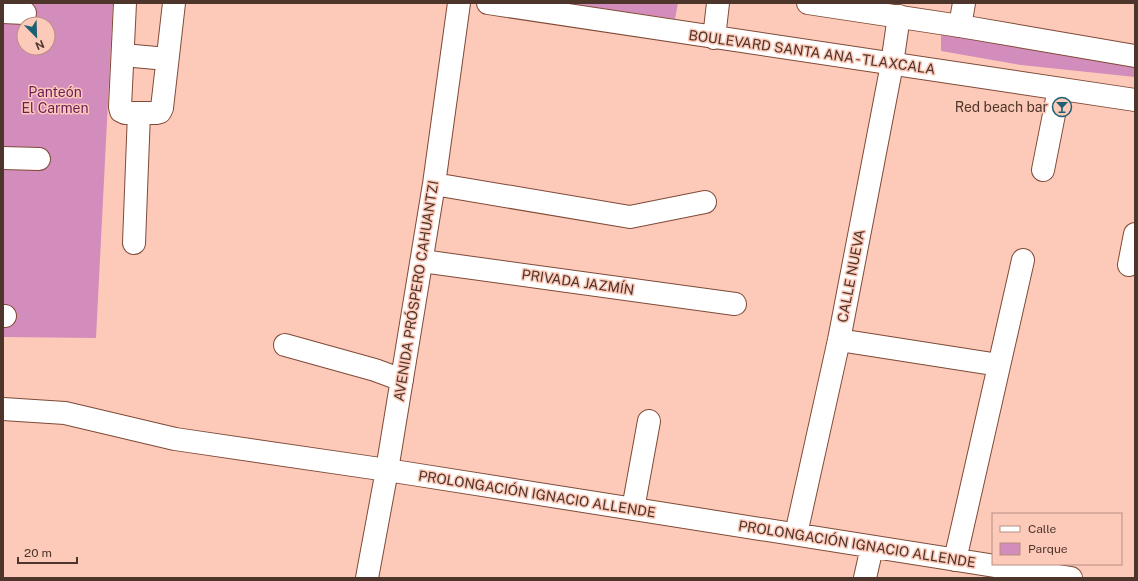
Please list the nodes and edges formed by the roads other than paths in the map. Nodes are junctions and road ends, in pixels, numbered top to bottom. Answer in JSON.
{"nodes":[{"id":1,"x":125,"y":3,"type":"edge"},
{"id":2,"x":174,"y":3,"type":"edge"},
{"id":3,"x":459,"y":3,"type":"edge"},
{"id":4,"x":488,"y":3,"type":"edge"},
{"id":5,"x":718,"y":3,"type":"edge"},
{"id":6,"x":808,"y":3,"type":"edge"},
{"id":7,"x":964,"y":3,"type":"edge"},
{"id":8,"x":3,"y":12,"type":"edge"},
{"id":9,"x":25,"y":13,"type":"dead end"},
{"id":10,"x":898,"y":16,"type":"junction"},
{"id":11,"x":960,"y":26,"type":"junction"},
{"id":12,"x":714,"y":38,"type":"junction"},
{"id":13,"x":123,"y":55,"type":"junction"},
{"id":14,"x":1134,"y":55,"type":"edge"},
{"id":15,"x":167,"y":59,"type":"junction"},
{"id":16,"x":892,"y":64,"type":"junction"},
{"id":17,"x":1059,"y":89,"type":"junction"},
{"id":18,"x":1135,"y":100,"type":"edge"},
{"id":19,"x":139,"y":113,"type":"junction"},
{"id":20,"x":3,"y":158,"type":"edge"},
{"id":21,"x":39,"y":159,"type":"dead end"},
{"id":22,"x":1043,"y":170,"type":"dead end"},
{"id":23,"x":434,"y":184,"type":"junction"},
{"id":24,"x":705,"y":202,"type":"dead end"},
{"id":25,"x":1135,"y":234,"type":"edge"},
{"id":26,"x":134,"y":243,"type":"dead end"},
{"id":27,"x":1023,"y":260,"type":"dead end"},
{"id":28,"x":422,"y":261,"type":"junction"},
{"id":29,"x":1129,"y":265,"type":"dead end"},
{"id":30,"x":735,"y":304,"type":"dead end"},
{"id":31,"x":839,"y":340,"type":"junction"},
{"id":32,"x":285,"y":345,"type":"dead end"},
{"id":33,"x":999,"y":365,"type":"junction"},
{"id":34,"x":402,"y":380,"type":"junction"},
{"id":35,"x":3,"y":409,"type":"edge"},
{"id":36,"x":649,"y":421,"type":"dead end"},
{"id":37,"x":387,"y":470,"type":"junction"},
{"id":38,"x":633,"y":509,"type":"junction"},
{"id":39,"x":796,"y":534,"type":"junction"},
{"id":40,"x":872,"y":547,"type":"junction"},
{"id":41,"x":955,"y":560,"type":"junction"},
{"id":42,"x":367,"y":578,"type":"edge"},
{"id":43,"x":865,"y":578,"type":"edge"},
{"id":44,"x":1071,"y":578,"type":"edge"}],
"edges":[{"from":1,"to":13,"type":"street"},
{"from":2,"to":15,"type":"street"},
{"from":3,"to":23,"type":"street","name":"AVENIDA PRÓSPERO CAHUANTZI"},
{"from":4,"to":12,"type":"street","name":"BOULEVARD SANTA ANA - TLAXCALA"},
{"from":5,"to":12,"type":"street"},
{"from":6,"to":10,"type":"street"},
{"from":7,"to":11,"type":"street"},
{"from":8,"to":9,"type":"street"},
{"from":10,"to":11,"type":"street"},
{"from":10,"to":16,"type":"street","name":"CALLE NUEVA"},
{"from":11,"to":14,"type":"street"},
{"from":12,"to":16,"type":"street","name":"BOULEVARD SANTA ANA - TLAXCALA"},
{"from":13,"to":15,"type":"street"},
{"from":13,"to":19,"type":"street"},
{"from":15,"to":19,"type":"street"},
{"from":16,"to":17,"type":"street","name":"BOULEVARD SANTA ANA - TLAXCALA"},
{"from":16,"to":31,"type":"street","name":"CALLE NUEVA"},
{"from":17,"to":18,"type":"street","name":"BOULEVARD SANTA ANA - TLAXCALA"},
{"from":17,"to":22,"type":"street"},
{"from":19,"to":26,"type":"street"},
{"from":20,"to":21,"type":"street"},
{"from":23,"to":24,"type":"street"},
{"from":23,"to":28,"type":"street","name":"AVENIDA PRÓSPERO CAHUANTZI"},
{"from":25,"to":29,"type":"street"},
{"from":27,"to":33,"type":"street"},
{"from":28,"to":30,"type":"street","name":"PRIVADA JAZMÍN"},
{"from":28,"to":34,"type":"street","name":"AVENIDA PRÓSPERO CAHUANTZI"},
{"from":31,"to":33,"type":"street"},
{"from":31,"to":39,"type":"street","name":"CALLE NUEVA"},
{"from":32,"to":34,"type":"street"},
{"from":33,"to":41,"type":"street"},
{"from":34,"to":37,"type":"street","name":"AVENIDA PRÓSPERO CAHUANTZI"},
{"from":35,"to":37,"type":"street","name":"PROLONGACIÓN IGNACIO ALLENDE"},
{"from":36,"to":38,"type":"street"},
{"from":37,"to":38,"type":"street","name":"PROLONGACIÓN IGNACIO ALLENDE"},
{"from":37,"to":42,"type":"street","name":"AVENIDA PRÓSPERO CAHUANTZI"},
{"from":38,"to":39,"type":"street","name":"PROLONGACIÓN IGNACIO ALLENDE"},
{"from":39,"to":40,"type":"street","name":"PROLONGACIÓN IGNACIO ALLENDE"},
{"from":40,"to":41,"type":"street","name":"PROLONGACIÓN IGNACIO ALLENDE"},
{"from":40,"to":43,"type":"street"},
{"from":41,"to":44,"type":"street","name":"PROLONGACIÓN IGNACIO ALLENDE"}]}
